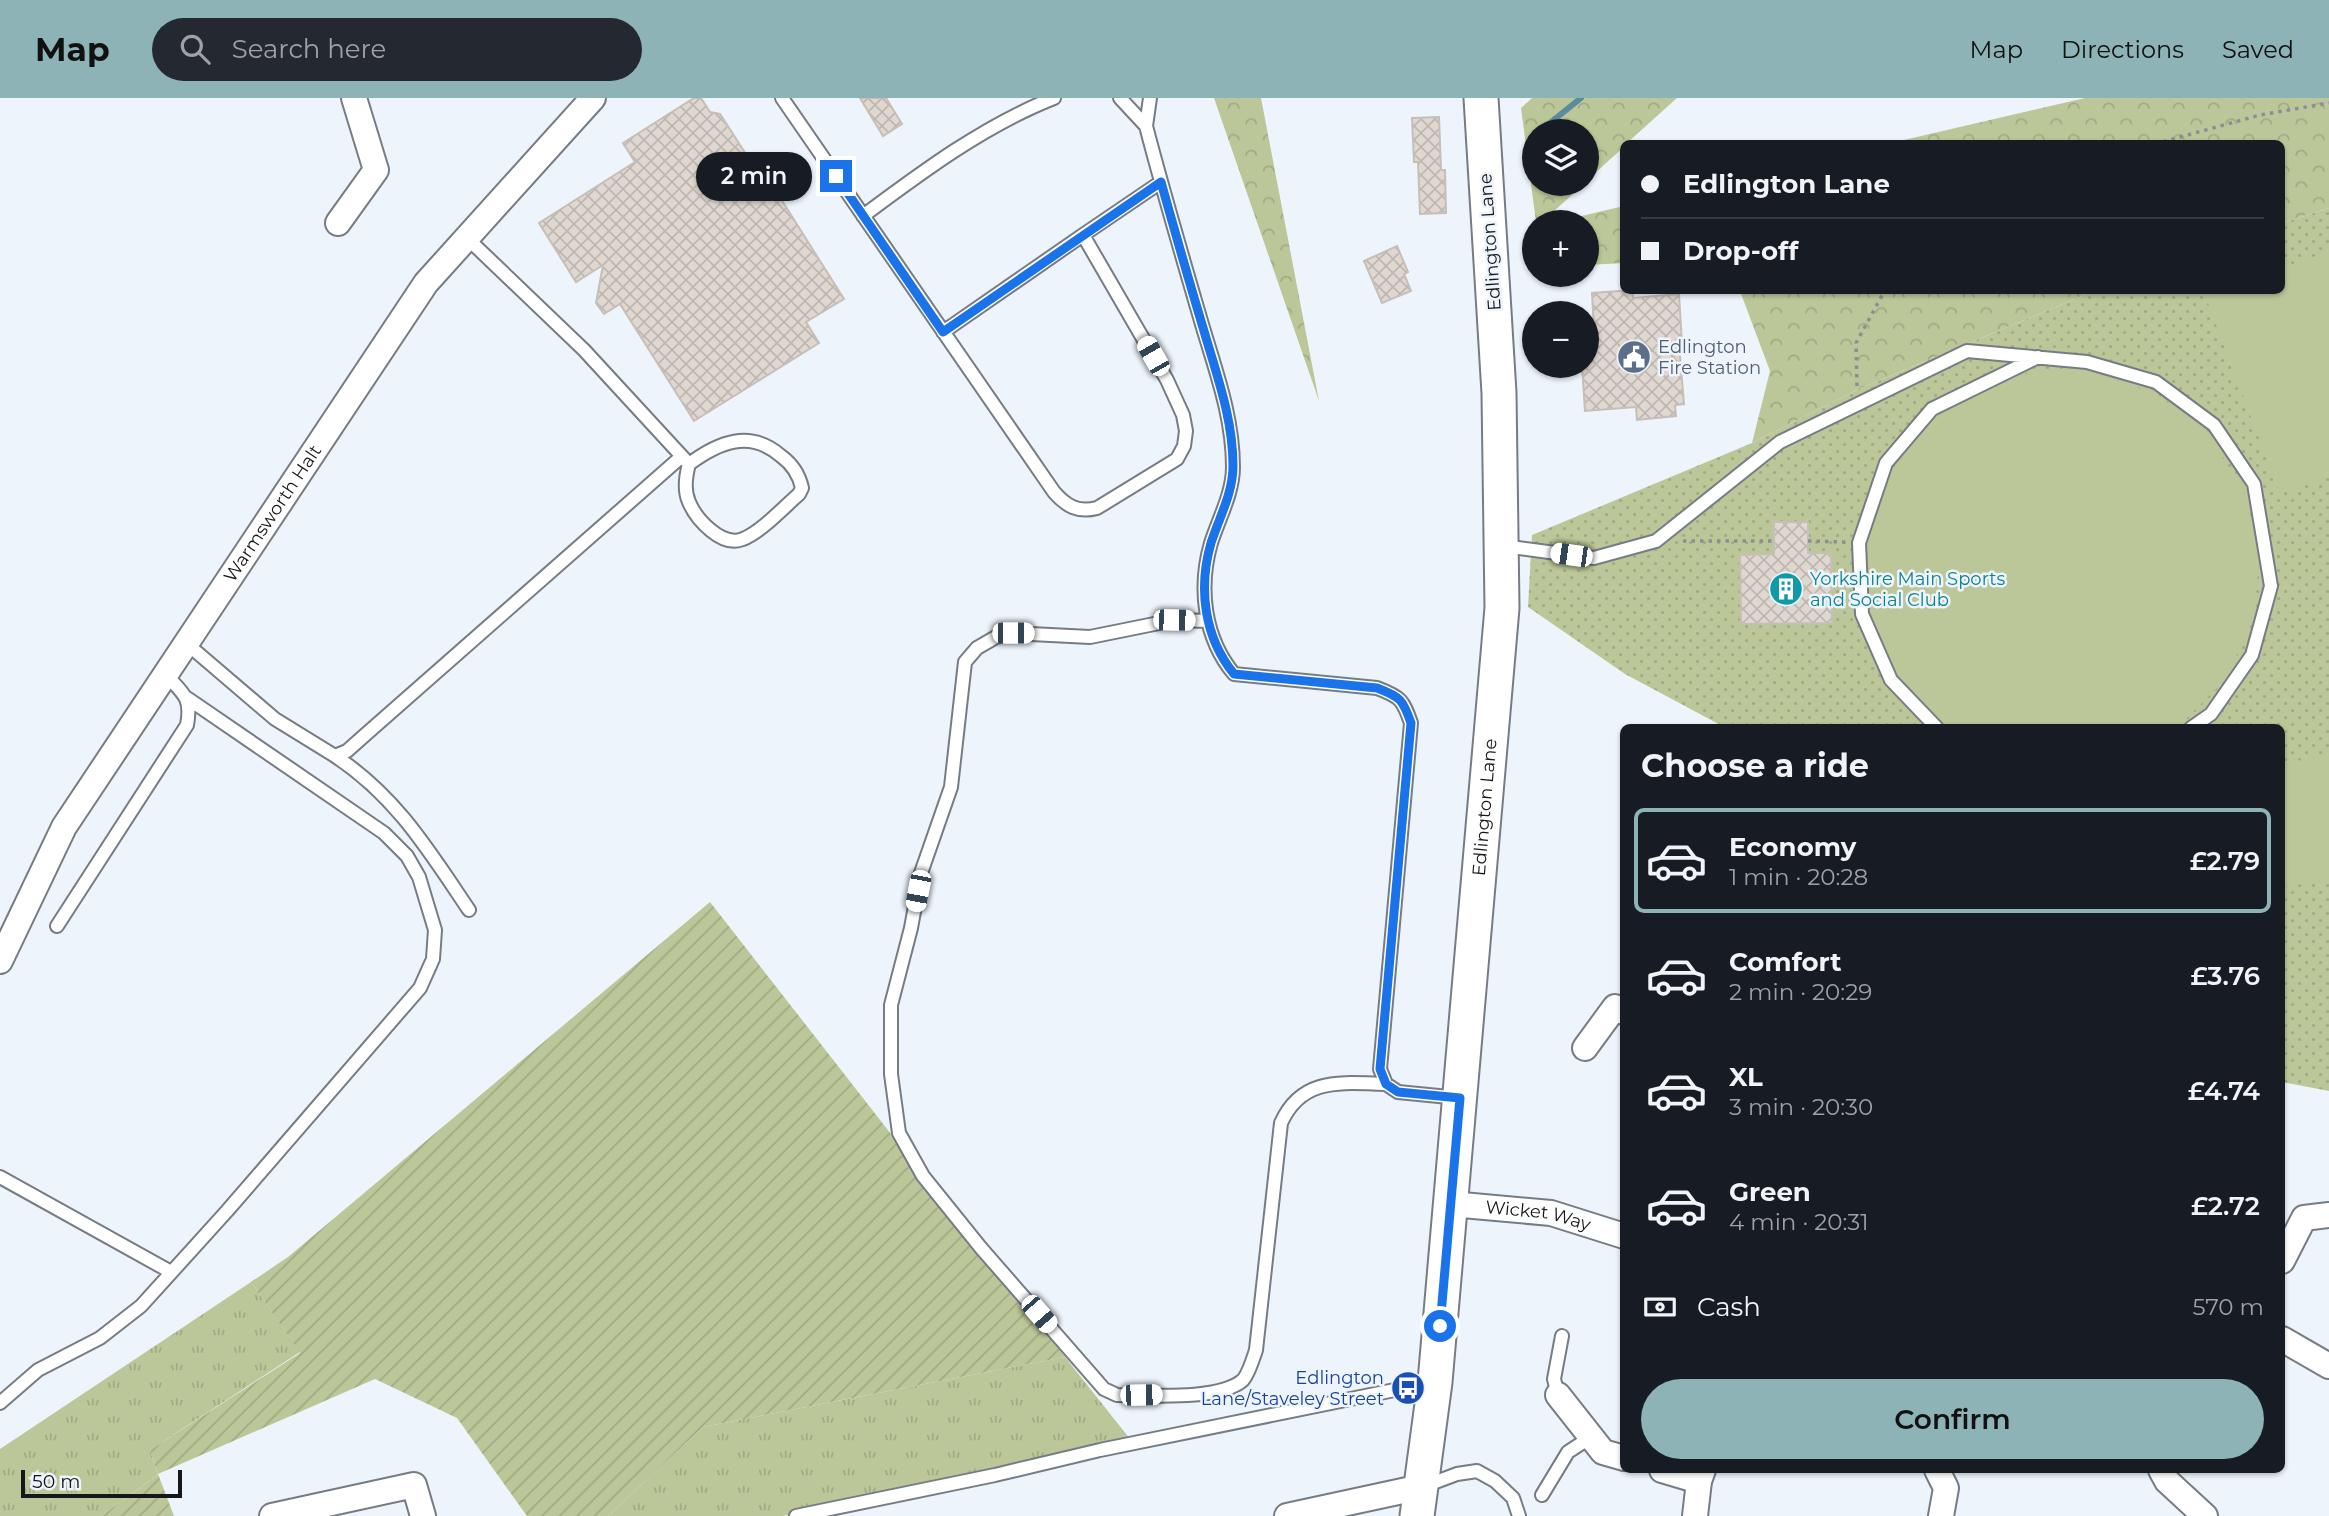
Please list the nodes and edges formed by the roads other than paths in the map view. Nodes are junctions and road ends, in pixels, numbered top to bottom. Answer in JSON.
{"nodes":[{"id":1,"x":354,"y":98,"type":"edge"},
{"id":2,"x":593,"y":98,"type":"edge"},
{"id":3,"x":782,"y":98,"type":"edge"},
{"id":4,"x":1054,"y":98,"type":"edge"},
{"id":5,"x":1120,"y":98,"type":"edge"},
{"id":6,"x":1150,"y":98,"type":"edge"},
{"id":7,"x":1481,"y":98,"type":"edge"},
{"id":8,"x":1146,"y":126,"type":"junction"},
{"id":9,"x":1161,"y":182,"type":"junction"},
{"id":10,"x":863,"y":216,"type":"junction"},
{"id":11,"x":338,"y":223,"type":"dead end"},
{"id":12,"x":1083,"y":235,"type":"junction"},
{"id":13,"x":467,"y":238,"type":"junction"},
{"id":14,"x":943,"y":332,"type":"junction"},
{"id":15,"x":2038,"y":357,"type":"junction"},
{"id":16,"x":685,"y":460,"type":"junction"},
{"id":17,"x":1503,"y":546,"type":"junction"},
{"id":18,"x":1208,"y":621,"type":"junction"},
{"id":19,"x":186,"y":643,"type":"junction"},
{"id":20,"x":166,"y":675,"type":"junction"},
{"id":21,"x":187,"y":698,"type":"junction"},
{"id":22,"x":1933,"y":724,"type":"edge"},
{"id":23,"x":2197,"y":724,"type":"edge"},
{"id":24,"x":335,"y":756,"type":"junction"},
{"id":25,"x":468,"y":910,"type":"dead end"},
{"id":26,"x":57,"y":926,"type":"dead end"},
{"id":27,"x":0,"y":961,"type":"edge"},
{"id":28,"x":1620,"y":1010,"type":"edge"},
{"id":29,"x":1585,"y":1048,"type":"dead end"},
{"id":30,"x":1386,"y":1084,"type":"junction"},
{"id":31,"x":1460,"y":1098,"type":"junction"},
{"id":32,"x":0,"y":1177,"type":"edge"},
{"id":33,"x":1451,"y":1204,"type":"junction"},
{"id":34,"x":2329,"y":1215,"type":"edge"},
{"id":35,"x":1620,"y":1235,"type":"edge"},
{"id":36,"x":2285,"y":1255,"type":"edge"},
{"id":37,"x":171,"y":1272,"type":"junction"},
{"id":38,"x":1562,"y":1336,"type":"dead end"},
{"id":39,"x":2285,"y":1341,"type":"edge"},
{"id":40,"x":2329,"y":1367,"type":"edge"},
{"id":41,"x":1435,"y":1382,"type":"junction"},
{"id":42,"x":1558,"y":1395,"type":"joint"},
{"id":43,"x":0,"y":1403,"type":"edge"},
{"id":44,"x":1591,"y":1437,"type":"junction"},
{"id":45,"x":1620,"y":1457,"type":"edge"},
{"id":46,"x":1938,"y":1473,"type":"edge"},
{"id":47,"x":2162,"y":1473,"type":"edge"},
{"id":48,"x":1701,"y":1475,"type":"edge"},
{"id":49,"x":1542,"y":1494,"type":"dead end"},
{"id":50,"x":1419,"y":1502,"type":"edge"},
{"id":51,"x":272,"y":1516,"type":"edge"},
{"id":52,"x":423,"y":1516,"type":"edge"},
{"id":53,"x":796,"y":1516,"type":"edge"},
{"id":54,"x":1287,"y":1516,"type":"edge"},
{"id":55,"x":1519,"y":1516,"type":"edge"},
{"id":56,"x":1695,"y":1516,"type":"edge"},
{"id":57,"x":1941,"y":1516,"type":"edge"},
{"id":58,"x":2205,"y":1516,"type":"edge"}],
"edges":[{"from":1,"to":11,"type":"street"},
{"from":2,"to":13,"type":"street","name":"Warmsworth Halt"},
{"from":3,"to":10,"type":"lane"},
{"from":4,"to":10,"type":"lane"},
{"from":5,"to":8,"type":"lane"},
{"from":6,"to":8,"type":"lane"},
{"from":7,"to":17,"type":"main road","name":"Edlington Lane"},
{"from":8,"to":9,"type":"lane"},
{"from":9,"to":12,"type":"lane"},
{"from":9,"to":18,"type":"lane"},
{"from":10,"to":14,"type":"lane"},
{"from":12,"to":14,"type":"lane"},
{"from":12,"to":14,"type":"lane"},
{"from":13,"to":16,"type":"lane"},
{"from":13,"to":19,"type":"street","name":"Warmsworth Halt"},
{"from":15,"to":17,"type":"lane"},
{"from":15,"to":22,"type":"lane"},
{"from":15,"to":23,"type":"lane"},
{"from":16,"to":16,"type":"lane"},
{"from":16,"to":24,"type":"lane"},
{"from":17,"to":31,"type":"main road","name":"Edlington Lane"},
{"from":18,"to":30,"type":"lane"},
{"from":18,"to":30,"type":"lane"},
{"from":19,"to":20,"type":"street","name":"Warmsworth Halt"},
{"from":19,"to":24,"type":"lane"},
{"from":20,"to":21,"type":"lane"},
{"from":20,"to":27,"type":"street","name":"Warmsworth Halt"},
{"from":21,"to":26,"type":"lane"},
{"from":21,"to":37,"type":"lane"},
{"from":24,"to":25,"type":"lane"},
{"from":28,"to":29,"type":"street"},
{"from":30,"to":31,"type":"lane"},
{"from":31,"to":33,"type":"main road","name":"Edlington Lane"},
{"from":32,"to":37,"type":"lane"},
{"from":33,"to":35,"type":"street","name":"Wicket Way"},
{"from":33,"to":41,"type":"main road","name":"Edlington Lane"},
{"from":34,"to":36,"type":"street"},
{"from":37,"to":43,"type":"lane"},
{"from":38,"to":42,"type":"lane"},
{"from":39,"to":40,"type":"street"},
{"from":41,"to":50,"type":"main road","name":"Edlington Lane"},
{"from":41,"to":53,"type":"lane"},
{"from":42,"to":44,"type":"street"},
{"from":44,"to":45,"type":"street"},
{"from":44,"to":49,"type":"lane"},
{"from":46,"to":57,"type":"street"},
{"from":47,"to":58,"type":"street"},
{"from":48,"to":56,"type":"street"},
{"from":50,"to":54,"type":"street"},
{"from":50,"to":55,"type":"lane"},
{"from":51,"to":52,"type":"street"}]}
